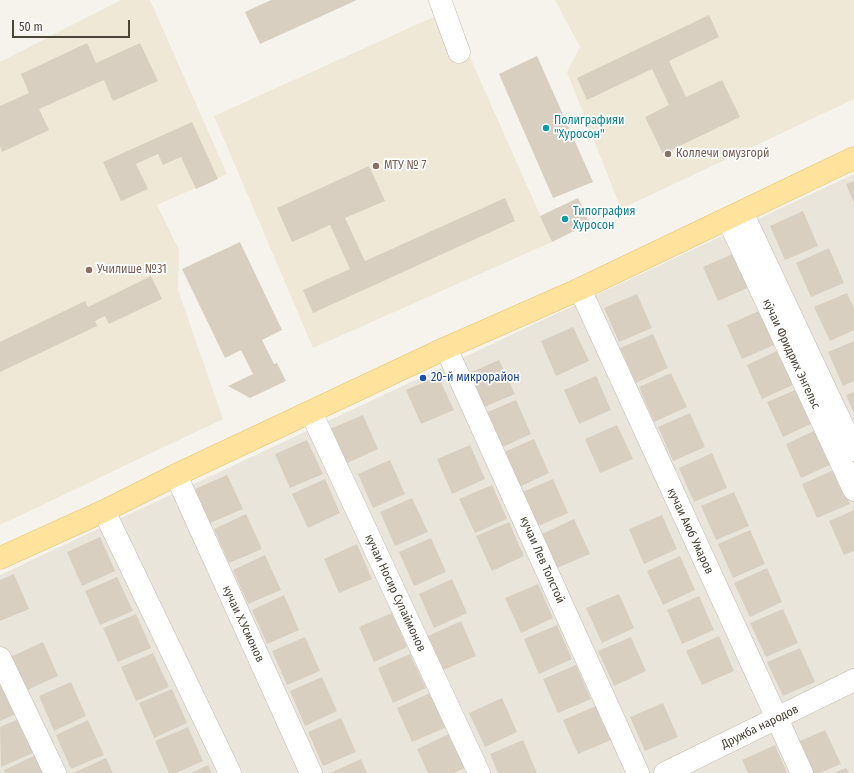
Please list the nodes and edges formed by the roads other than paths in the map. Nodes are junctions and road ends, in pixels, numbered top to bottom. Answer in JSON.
{"nodes":[{"id":1,"x":440,"y":0,"type":"edge"},
{"id":2,"x":459,"y":52,"type":"dead end"},
{"id":3,"x":854,"y":158,"type":"edge"},
{"id":4,"x":735,"y":215,"type":"junction"},
{"id":5,"x":580,"y":289,"type":"junction"},
{"id":6,"x":446,"y":348,"type":"junction"},
{"id":7,"x":311,"y":412,"type":"junction"},
{"id":8,"x":854,"y":450,"type":"edge"},
{"id":9,"x":176,"y":475,"type":"junction"},
{"id":10,"x":854,"y":490,"type":"edge"},
{"id":11,"x":104,"y":511,"type":"junction"},
{"id":12,"x":0,"y":558,"type":"edge"},
{"id":13,"x":0,"y":658,"type":"edge"},
{"id":14,"x":854,"y":680,"type":"edge"},
{"id":15,"x":776,"y":719,"type":"junction"},
{"id":16,"x":55,"y":773,"type":"edge"},
{"id":17,"x":230,"y":773,"type":"edge"},
{"id":18,"x":311,"y":773,"type":"edge"},
{"id":19,"x":479,"y":773,"type":"edge"},
{"id":20,"x":638,"y":773,"type":"edge"},
{"id":21,"x":665,"y":773,"type":"edge"},
{"id":22,"x":802,"y":773,"type":"edge"}],
"edges":[{"from":1,"to":2,"type":"street"},
{"from":3,"to":4,"type":"main road"},
{"from":4,"to":5,"type":"main road"},
{"from":4,"to":8,"type":"street","name":"кӯчаи Фридрих Энгельс"},
{"from":4,"to":10,"type":"street","name":"кӯчаи Фридрих Энгельс"},
{"from":5,"to":6,"type":"main road"},
{"from":5,"to":15,"type":"street","name":"кучаи Аюб Умаров"},
{"from":6,"to":7,"type":"main road"},
{"from":6,"to":20,"type":"street","name":"кучаи Лев Толстой"},
{"from":7,"to":9,"type":"main road"},
{"from":7,"to":19,"type":"street","name":"кучаи Носир Сулаймонов"},
{"from":9,"to":11,"type":"main road"},
{"from":9,"to":18,"type":"street","name":"кучаи Х.Усмонов"},
{"from":11,"to":12,"type":"main road"},
{"from":11,"to":17,"type":"street"},
{"from":13,"to":16,"type":"street"},
{"from":14,"to":15,"type":"street","name":"Дружба народов"},
{"from":15,"to":21,"type":"street","name":"Дружба народов"},
{"from":15,"to":22,"type":"street","name":"кучаи Аюб Умаров"}]}
